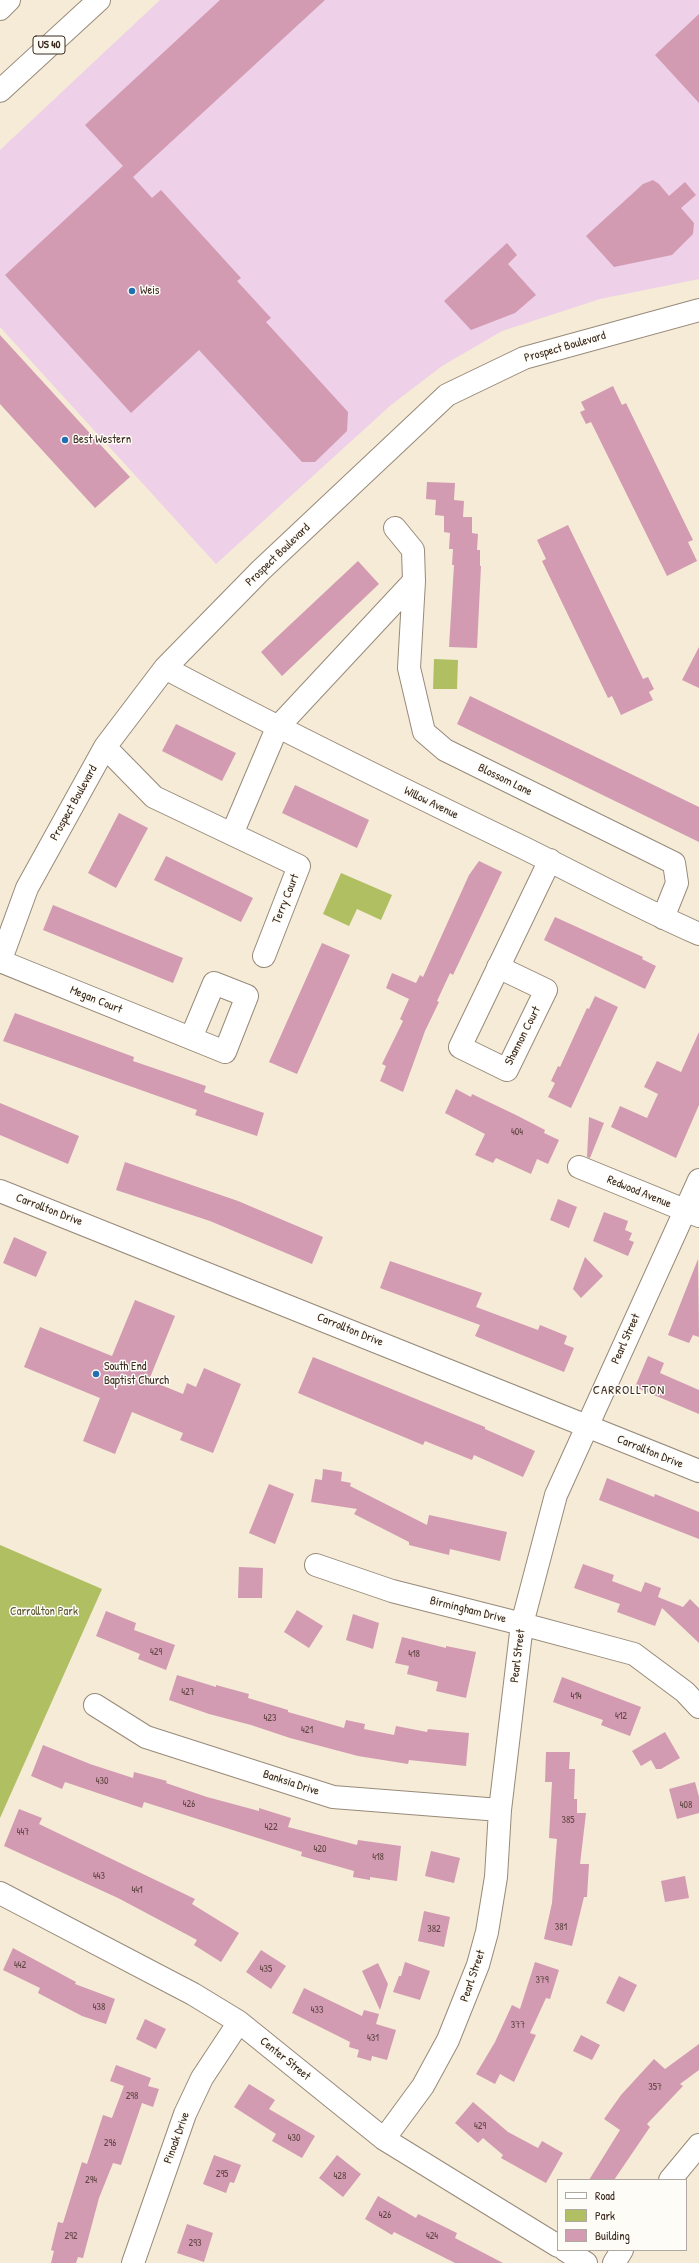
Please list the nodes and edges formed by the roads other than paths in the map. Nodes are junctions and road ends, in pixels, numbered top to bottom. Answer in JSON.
{"nodes":[{"id":1,"x":9,"y":0,"type":"edge"},
{"id":2,"x":99,"y":0,"type":"edge"},
{"id":3,"x":0,"y":9,"type":"edge"},
{"id":4,"x":0,"y":91,"type":"edge"},
{"id":5,"x":699,"y":310,"type":"edge"},
{"id":6,"x":395,"y":528,"type":"dead end"},
{"id":7,"x":414,"y":581,"type":"junction"},
{"id":8,"x":165,"y":668,"type":"junction"},
{"id":9,"x":277,"y":728,"type":"junction"},
{"id":10,"x":105,"y":747,"type":"junction"},
{"id":11,"x":232,"y":834,"type":"junction"},
{"id":12,"x":550,"y":860,"type":"junction"},
{"id":13,"x":663,"y":918,"type":"junction"},
{"id":14,"x":699,"y":934,"type":"edge"},
{"id":15,"x":264,"y":956,"type":"dead end"},
{"id":16,"x":0,"y":962,"type":"edge"},
{"id":17,"x":498,"y":967,"type":"junction"},
{"id":18,"x":191,"y":1038,"type":"dead end"},
{"id":19,"x":579,"y":1167,"type":"dead end"},
{"id":20,"x":699,"y":1180,"type":"edge"},
{"id":21,"x":0,"y":1190,"type":"edge"},
{"id":22,"x":692,"y":1213,"type":"edge"},
{"id":23,"x":586,"y":1426,"type":"junction"},
{"id":24,"x":699,"y":1471,"type":"edge"},
{"id":25,"x":316,"y":1565,"type":"dead end"},
{"id":26,"x":522,"y":1624,"type":"junction"},
{"id":27,"x":95,"y":1706,"type":"dead end"},
{"id":28,"x":699,"y":1707,"type":"edge"},
{"id":29,"x":500,"y":1810,"type":"junction"},
{"id":30,"x":0,"y":1893,"type":"edge"},
{"id":31,"x":239,"y":2022,"type":"junction"},
{"id":32,"x":384,"y":2139,"type":"junction"},
{"id":33,"x":699,"y":2145,"type":"edge"},
{"id":34,"x":671,"y":2179,"type":"edge"},
{"id":35,"x":557,"y":2245,"type":"edge"},
{"id":36,"x":567,"y":2251,"type":"edge"},
{"id":37,"x":621,"y":2251,"type":"edge"},
{"id":38,"x":133,"y":2263,"type":"edge"},
{"id":39,"x":586,"y":2263,"type":"edge"},
{"id":40,"x":614,"y":2263,"type":"edge"}],
"edges":[{"from":1,"to":3,"type":"main road"},
{"from":2,"to":4,"type":"main road","number":"US 40"},
{"from":5,"to":8,"type":"main road","name":"Prospect Boulevard"},
{"from":6,"to":7,"type":"main road","name":"Blossom Lane"},
{"from":7,"to":9,"type":"main road"},
{"from":7,"to":13,"type":"main road","name":"Blossom Lane"},
{"from":8,"to":9,"type":"main road","name":"Willow Avenue"},
{"from":8,"to":10,"type":"main road","name":"Prospect Boulevard"},
{"from":9,"to":11,"type":"main road"},
{"from":9,"to":12,"type":"main road","name":"Willow Avenue"},
{"from":10,"to":11,"type":"main road","name":"Terry Court"},
{"from":10,"to":16,"type":"main road","name":"Prospect Boulevard"},
{"from":11,"to":15,"type":"main road","name":"Terry Court"},
{"from":12,"to":13,"type":"main road","name":"Willow Avenue"},
{"from":12,"to":17,"type":"main road","name":"Shannon Court"},
{"from":13,"to":14,"type":"main road","name":"Willow Avenue"},
{"from":16,"to":18,"type":"main road","name":"Megan Court"},
{"from":17,"to":17,"type":"main road","name":"Shannon Court"},
{"from":19,"to":22,"type":"main road","name":"Redwood Avenue"},
{"from":20,"to":22,"type":"main road","name":"Pearl Street"},
{"from":21,"to":23,"type":"main road","name":"Carrollton Drive"},
{"from":22,"to":23,"type":"main road","name":"Pearl Street"},
{"from":23,"to":24,"type":"main road","name":"Carrollton Drive"},
{"from":23,"to":26,"type":"main road","name":"Pearl Street"},
{"from":25,"to":26,"type":"main road","name":"Birmingham Drive"},
{"from":26,"to":28,"type":"main road","name":"Birmingham Drive"},
{"from":26,"to":29,"type":"main road","name":"Pearl Street"},
{"from":27,"to":29,"type":"main road","name":"Banksia Drive"},
{"from":29,"to":32,"type":"main road","name":"Pearl Street"},
{"from":30,"to":31,"type":"main road","name":"Center Street"},
{"from":31,"to":32,"type":"main road","name":"Center Street"},
{"from":31,"to":38,"type":"main road","name":"Pinoak Drive"},
{"from":32,"to":35,"type":"main road","name":"Center Street"},
{"from":33,"to":34,"type":"main road"},
{"from":36,"to":39,"type":"main road"},
{"from":37,"to":40,"type":"main road"}]}
